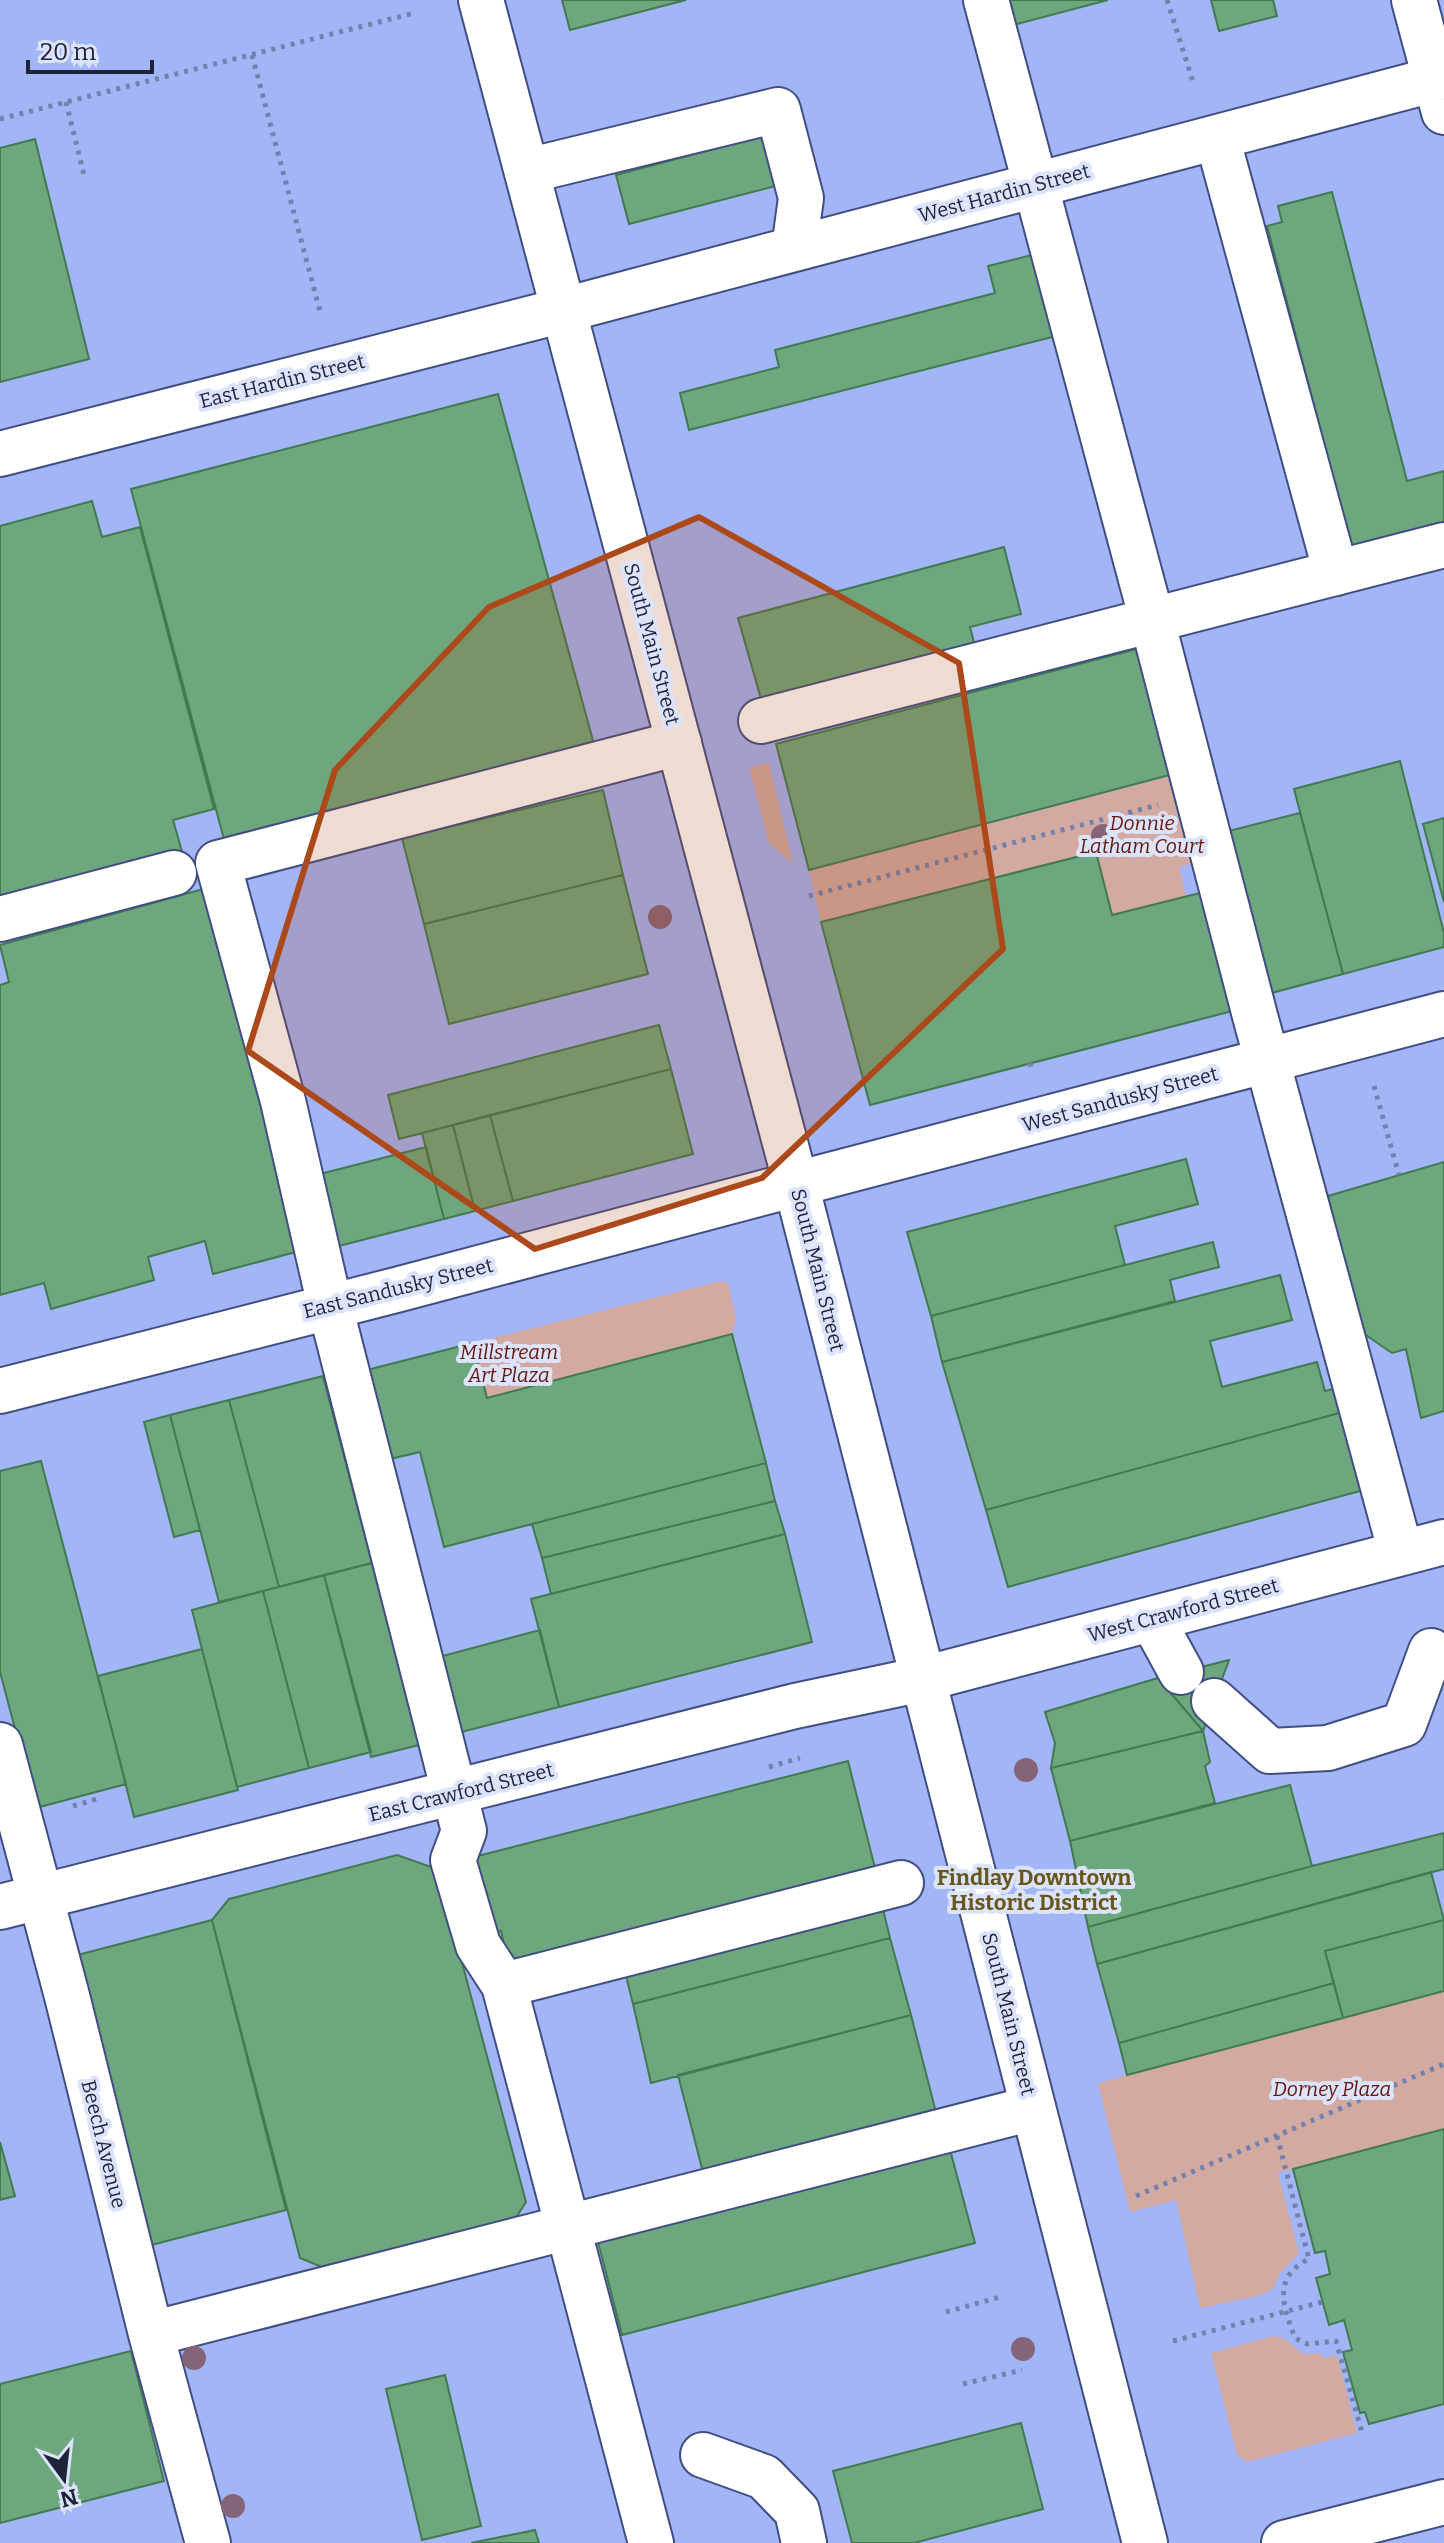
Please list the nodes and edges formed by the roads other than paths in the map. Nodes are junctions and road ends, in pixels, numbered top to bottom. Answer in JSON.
{"nodes":[{"id":1,"x":481,"y":0,"type":"edge"},
{"id":2,"x":986,"y":0,"type":"edge"},
{"id":3,"x":1414,"y":0,"type":"edge"},
{"id":4,"x":1441,"y":89,"type":"edge"},
{"id":5,"x":1217,"y":137,"type":"junction"},
{"id":6,"x":527,"y":171,"type":"junction"},
{"id":7,"x":1036,"y":185,"type":"junction"},
{"id":8,"x":794,"y":249,"type":"junction"},
{"id":9,"x":564,"y":310,"type":"junction"},
{"id":10,"x":0,"y":454,"type":"edge"},
{"id":11,"x":1444,"y":545,"type":"edge"},
{"id":12,"x":1336,"y":573,"type":"junction"},
{"id":13,"x":1152,"y":620,"type":"junction"},
{"id":14,"x":761,"y":721,"type":"dead end"},
{"id":15,"x":679,"y":743,"type":"junction"},
{"id":16,"x":174,"y":873,"type":"dead end"},
{"id":17,"x":0,"y":919,"type":"edge"},
{"id":18,"x":1444,"y":1014,"type":"edge"},
{"id":19,"x":1267,"y":1061,"type":"junction"},
{"id":20,"x":796,"y":1184,"type":"junction"},
{"id":21,"x":330,"y":1306,"type":"junction"},
{"id":22,"x":0,"y":1391,"type":"edge"},
{"id":23,"x":1444,"y":1542,"type":"edge"},
{"id":24,"x":1401,"y":1553,"type":"junction"},
{"id":25,"x":1152,"y":1619,"type":"junction"},
{"id":26,"x":1431,"y":1651,"type":"dead end"},
{"id":27,"x":1181,"y":1672,"type":"dead end"},
{"id":28,"x":923,"y":1679,"type":"junction"},
{"id":29,"x":1214,"y":1701,"type":"dead end"},
{"id":30,"x":0,"y":1745,"type":"edge"},
{"id":31,"x":454,"y":1794,"type":"junction"},
{"id":32,"x":901,"y":1883,"type":"dead end"},
{"id":33,"x":19,"y":1902,"type":"edge"},
{"id":34,"x":504,"y":1985,"type":"junction"},
{"id":35,"x":1033,"y":2108,"type":"junction"},
{"id":36,"x":566,"y":2228,"type":"junction"},
{"id":37,"x":151,"y":2334,"type":"junction"},
{"id":38,"x":703,"y":2455,"type":"dead end"},
{"id":39,"x":1444,"y":2502,"type":"edge"},
{"id":40,"x":208,"y":2543,"type":"edge"},
{"id":41,"x":651,"y":2543,"type":"edge"},
{"id":42,"x":804,"y":2543,"type":"edge"},
{"id":43,"x":1145,"y":2543,"type":"edge"},
{"id":44,"x":1284,"y":2543,"type":"edge"}],
"edges":[{"from":1,"to":6,"type":"main road","name":"South Main Street"},
{"from":2,"to":7,"type":"main road"},
{"from":3,"to":4,"type":"main road"},
{"from":4,"to":5,"type":"main road","name":"West Hardin Street"},
{"from":5,"to":7,"type":"main road","name":"West Hardin Street"},
{"from":5,"to":12,"type":"main road"},
{"from":6,"to":8,"type":"main road"},
{"from":6,"to":9,"type":"main road","name":"South Main Street"},
{"from":7,"to":8,"type":"main road","name":"West Hardin Street"},
{"from":7,"to":13,"type":"main road"},
{"from":8,"to":9,"type":"main road","name":"West Hardin Street"},
{"from":9,"to":10,"type":"main road","name":"East Hardin Street"},
{"from":9,"to":15,"type":"main road","name":"South Main Street"},
{"from":11,"to":12,"type":"main road"},
{"from":12,"to":13,"type":"main road"},
{"from":13,"to":14,"type":"main road"},
{"from":13,"to":19,"type":"main road"},
{"from":15,"to":20,"type":"main road","name":"South Main Street"},
{"from":15,"to":21,"type":"main road"},
{"from":16,"to":17,"type":"main road"},
{"from":18,"to":19,"type":"main road","name":"West Sandusky Street"},
{"from":19,"to":20,"type":"main road","name":"West Sandusky Street"},
{"from":19,"to":24,"type":"main road"},
{"from":20,"to":21,"type":"main road","name":"East Sandusky Street"},
{"from":20,"to":28,"type":"main road","name":"South Main Street"},
{"from":21,"to":22,"type":"main road","name":"East Sandusky Street"},
{"from":21,"to":31,"type":"main road"},
{"from":23,"to":24,"type":"main road","name":"West Crawford Street"},
{"from":24,"to":25,"type":"main road","name":"West Crawford Street"},
{"from":25,"to":27,"type":"main road"},
{"from":25,"to":28,"type":"main road","name":"West Crawford Street"},
{"from":26,"to":29,"type":"main road"},
{"from":28,"to":31,"type":"main road","name":"East Crawford Street"},
{"from":28,"to":35,"type":"main road","name":"South Main Street"},
{"from":30,"to":33,"type":"main road","name":"Beech Avenue"},
{"from":31,"to":33,"type":"main road","name":"East Crawford Street"},
{"from":31,"to":34,"type":"main road"},
{"from":32,"to":34,"type":"main road"},
{"from":33,"to":37,"type":"main road","name":"Beech Avenue"},
{"from":34,"to":36,"type":"main road"},
{"from":35,"to":36,"type":"main road"},
{"from":35,"to":43,"type":"main road","name":"South Main Street"},
{"from":36,"to":37,"type":"main road"},
{"from":36,"to":41,"type":"main road"},
{"from":37,"to":40,"type":"main road","name":"Beech Avenue"},
{"from":38,"to":42,"type":"main road"},
{"from":39,"to":44,"type":"main road"}]}
